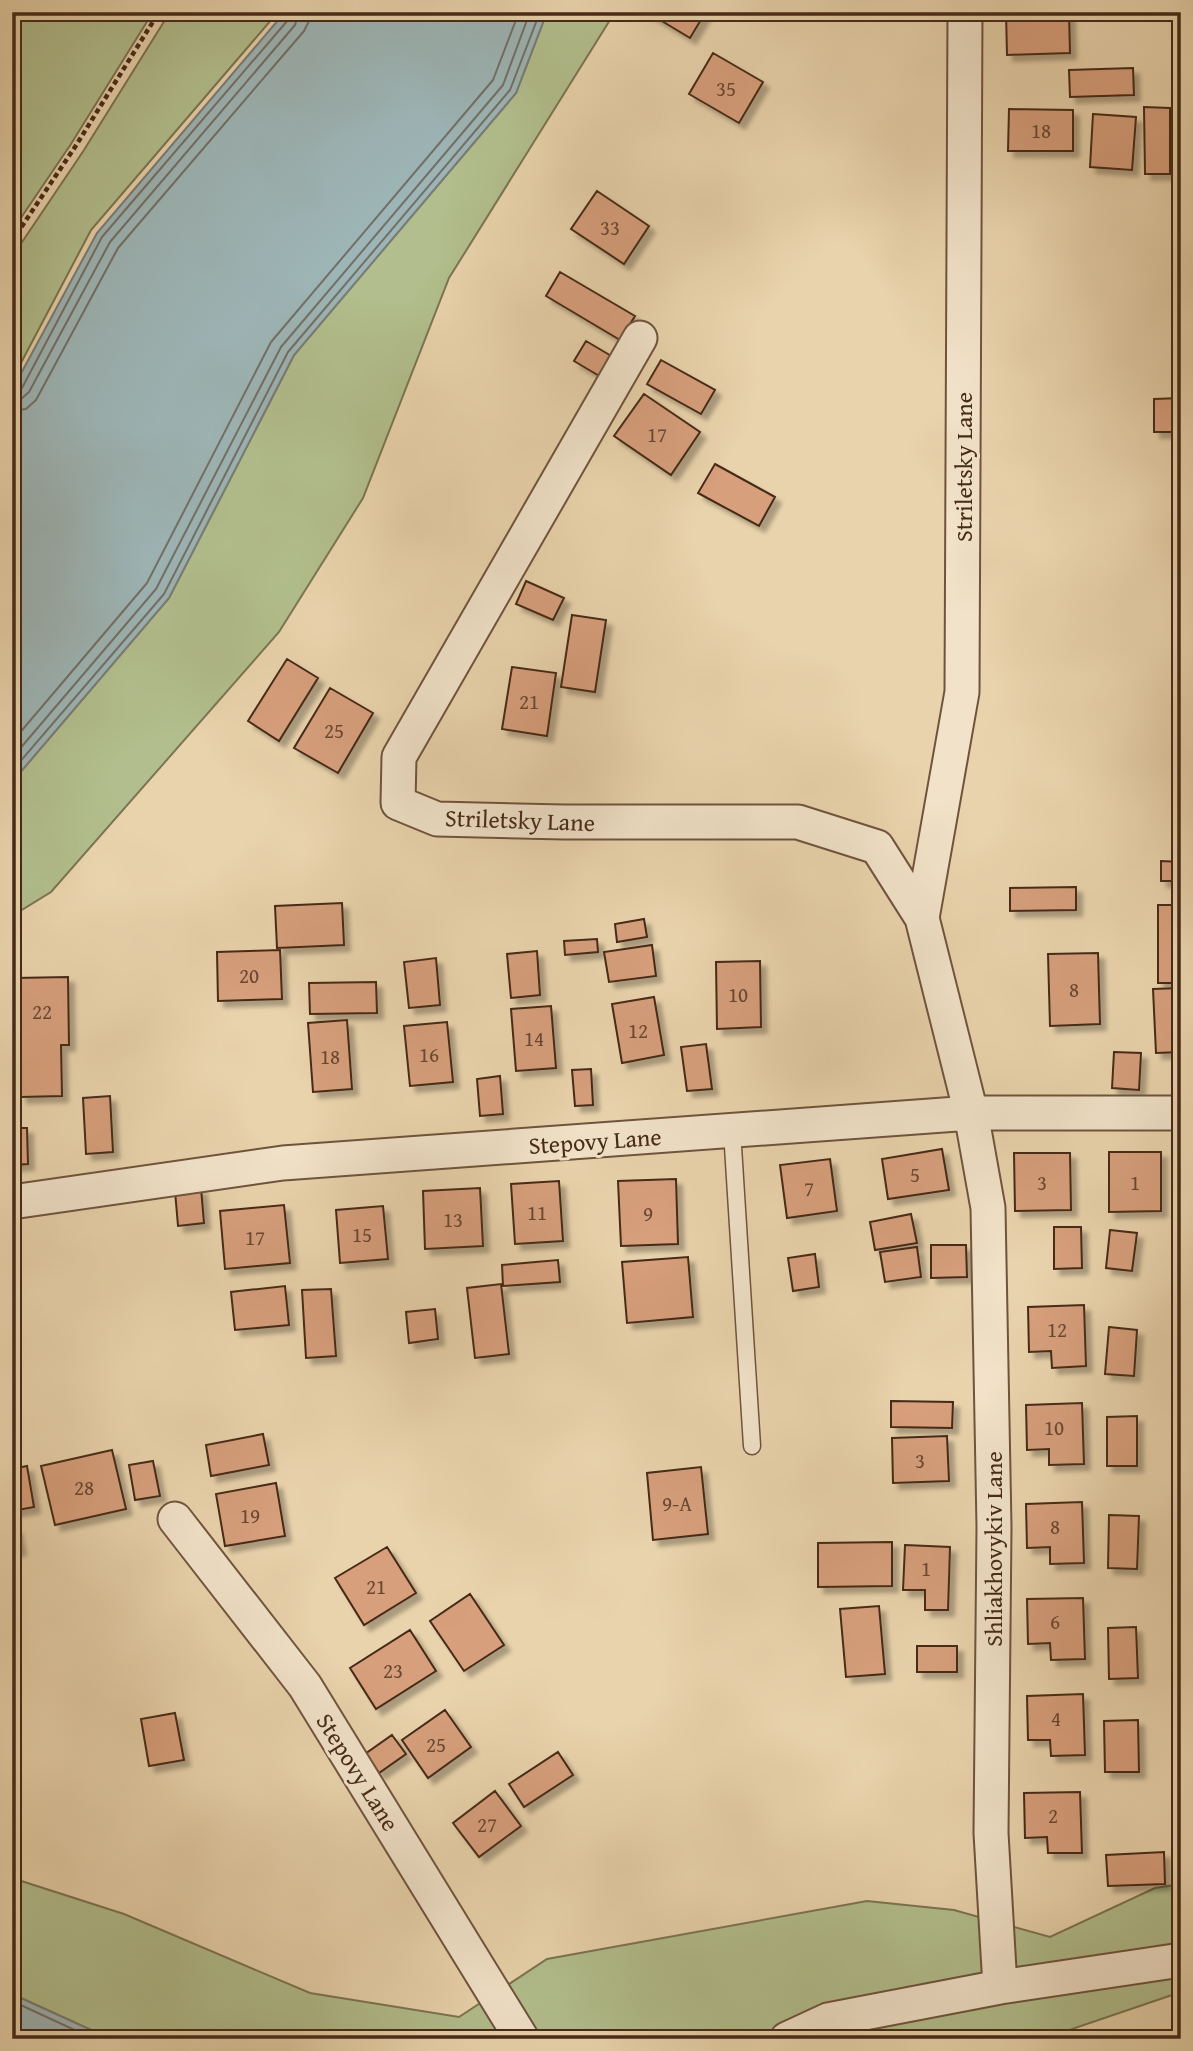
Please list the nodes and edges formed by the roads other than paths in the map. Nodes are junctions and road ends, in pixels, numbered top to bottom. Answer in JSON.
{"nodes":[{"id":1,"x":965,"y":12,"type":"edge"},
{"id":2,"x":640,"y":338,"type":"dead end"},
{"id":3,"x":922,"y":918,"type":"junction"},
{"id":4,"x":1181,"y":1112,"type":"edge"},
{"id":5,"x":971,"y":1113,"type":"junction"},
{"id":6,"x":732,"y":1131,"type":"junction"},
{"id":7,"x":12,"y":1202,"type":"edge"},
{"id":8,"x":752,"y":1446,"type":"dead end"},
{"id":9,"x":175,"y":1519,"type":"dead end"},
{"id":10,"x":1181,"y":1960,"type":"edge"},
{"id":11,"x":1000,"y":1987,"type":"junction"},
{"id":12,"x":522,"y":2039,"type":"edge"},
{"id":13,"x":787,"y":2039,"type":"edge"}],
"edges":[{"from":1,"to":3,"type":"street","name":"Striletsky Lane"},
{"from":2,"to":3,"type":"street","name":"Striletsky Lane"},
{"from":3,"to":5,"type":"street","name":"Striletsky Lane"},
{"from":4,"to":5,"type":"street","name":"Stepovy Lane"},
{"from":5,"to":6,"type":"street","name":"Stepovy Lane"},
{"from":5,"to":11,"type":"street","name":"Shliakhovykiv Lane"},
{"from":6,"to":7,"type":"street","name":"Stepovy Lane"},
{"from":6,"to":8,"type":"lane"},
{"from":9,"to":12,"type":"street","name":"Stepovy Lane"},
{"from":10,"to":11,"type":"street"},
{"from":11,"to":13,"type":"street"}]}
